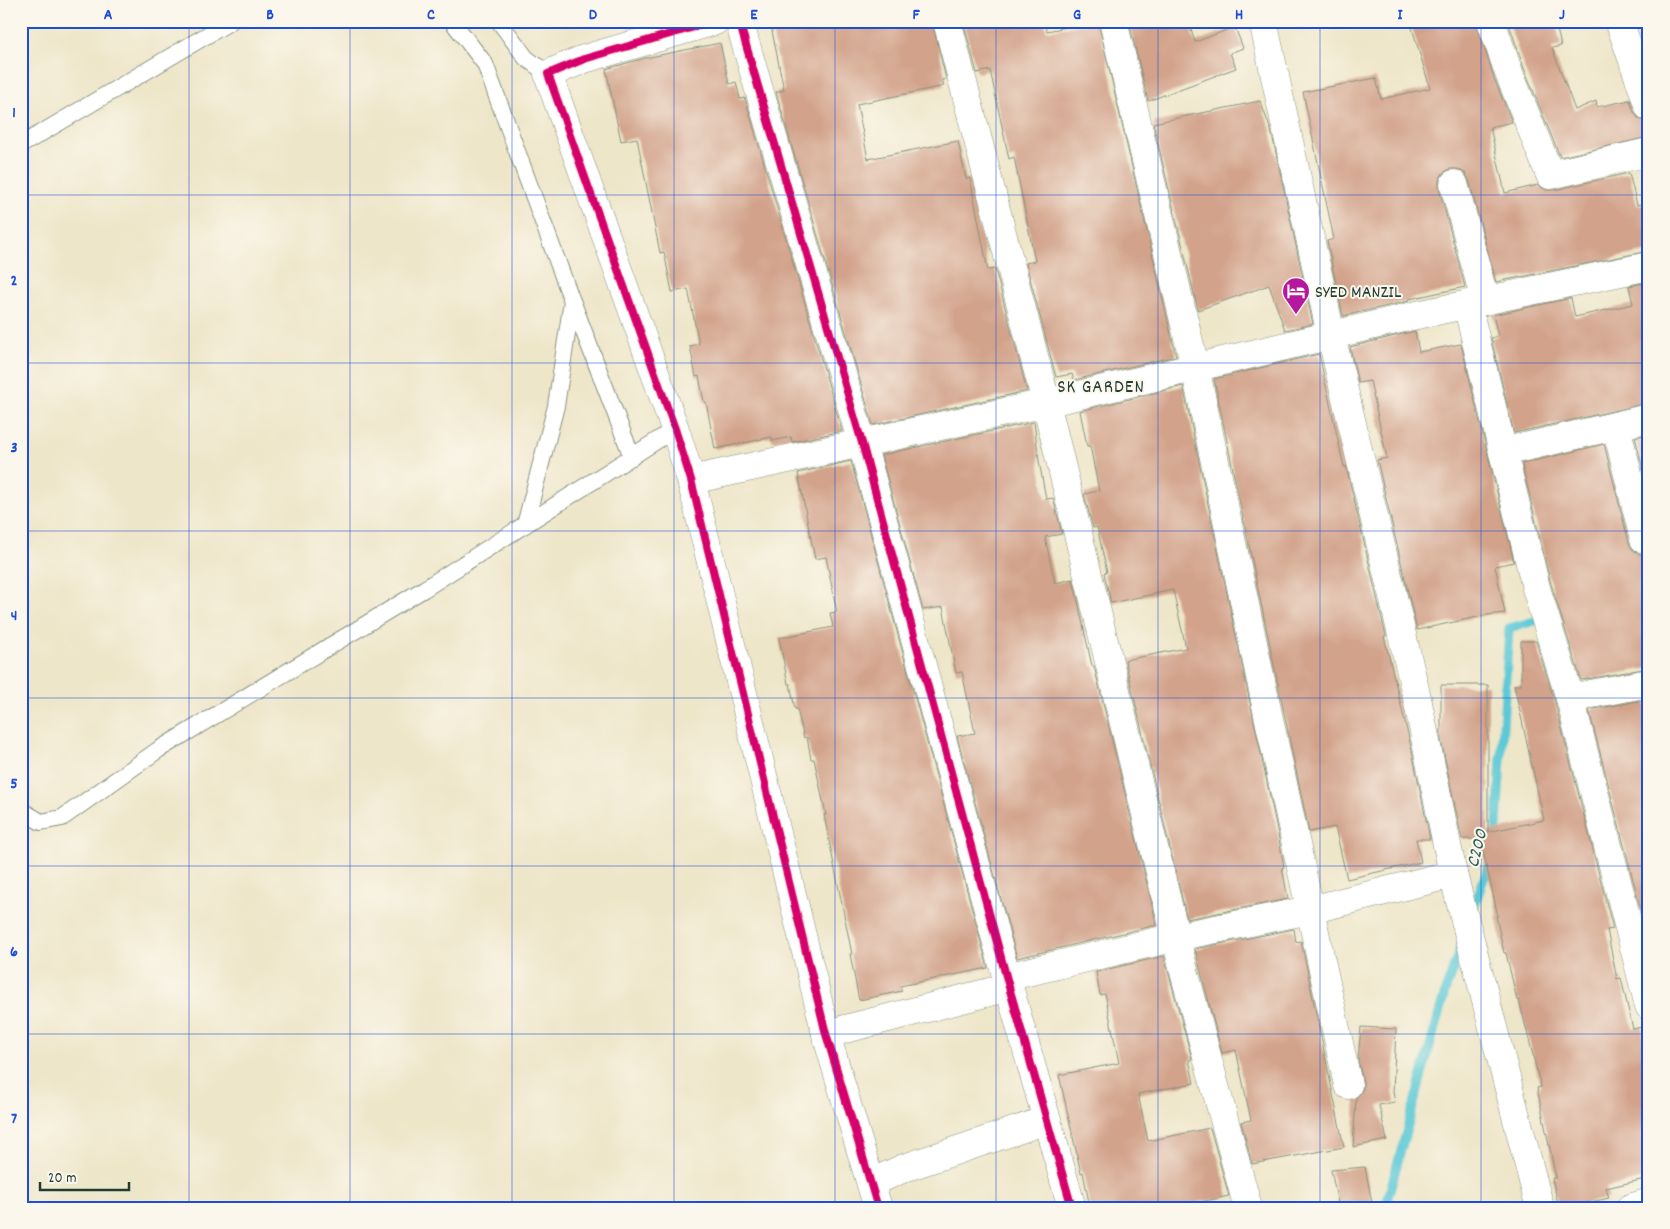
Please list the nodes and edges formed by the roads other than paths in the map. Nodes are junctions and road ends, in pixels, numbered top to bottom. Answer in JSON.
{"nodes":[{"id":1,"x":232,"y":21,"type":"edge"},
{"id":2,"x":452,"y":21,"type":"edge"},
{"id":3,"x":499,"y":21,"type":"edge"},
{"id":4,"x":715,"y":21,"type":"edge"},
{"id":5,"x":739,"y":21,"type":"edge"},
{"id":6,"x":947,"y":21,"type":"edge"},
{"id":7,"x":1114,"y":21,"type":"edge"},
{"id":8,"x":1263,"y":21,"type":"edge"},
{"id":9,"x":1492,"y":21,"type":"edge"},
{"id":10,"x":1619,"y":21,"type":"edge"},
{"id":11,"x":548,"y":74,"type":"junction"},
{"id":12,"x":1649,"y":107,"type":"edge"},
{"id":13,"x":21,"y":145,"type":"edge"},
{"id":14,"x":1649,"y":152,"type":"edge"},
{"id":15,"x":1454,"y":184,"type":"dead end"},
{"id":16,"x":1649,"y":266,"type":"edge"},
{"id":17,"x":572,"y":301,"type":"junction"},
{"id":18,"x":1476,"y":303,"type":"junction"},
{"id":19,"x":1331,"y":335,"type":"junction"},
{"id":20,"x":1196,"y":367,"type":"junction"},
{"id":21,"x":1046,"y":402,"type":"junction"},
{"id":22,"x":1649,"y":418,"type":"edge"},
{"id":23,"x":1616,"y":426,"type":"junction"},
{"id":24,"x":675,"y":429,"type":"junction"},
{"id":25,"x":862,"y":443,"type":"junction"},
{"id":26,"x":1503,"y":452,"type":"junction"},
{"id":27,"x":632,"y":457,"type":"junction"},
{"id":28,"x":692,"y":480,"type":"junction"},
{"id":29,"x":525,"y":524,"type":"junction"},
{"id":30,"x":1644,"y":539,"type":"dead end"},
{"id":31,"x":1649,"y":683,"type":"edge"},
{"id":32,"x":1570,"y":698,"type":"junction"},
{"id":33,"x":21,"y":810,"type":"edge"},
{"id":34,"x":1452,"y":874,"type":"junction"},
{"id":35,"x":1310,"y":910,"type":"junction"},
{"id":36,"x":1176,"y":937,"type":"junction"},
{"id":37,"x":1008,"y":982,"type":"junction"},
{"id":38,"x":1649,"y":1006,"type":"edge"},
{"id":39,"x":826,"y":1034,"type":"junction"},
{"id":40,"x":1348,"y":1085,"type":"dead end"},
{"id":41,"x":1047,"y":1120,"type":"junction"},
{"id":42,"x":875,"y":1195,"type":"edge"},
{"id":43,"x":1649,"y":1202,"type":"edge"},
{"id":44,"x":1072,"y":1208,"type":"edge"},
{"id":45,"x":1248,"y":1208,"type":"edge"},
{"id":46,"x":1540,"y":1208,"type":"edge"},
{"id":47,"x":1630,"y":1208,"type":"edge"}],
"edges":[{"from":1,"to":13,"type":"lane"},
{"from":2,"to":17,"type":"lane"},
{"from":3,"to":11,"type":"lane"},
{"from":4,"to":11,"type":"street"},
{"from":5,"to":25,"type":"street"},
{"from":6,"to":21,"type":"street"},
{"from":7,"to":20,"type":"street"},
{"from":8,"to":19,"type":"street"},
{"from":9,"to":14,"type":"street"},
{"from":10,"to":12,"type":"street"},
{"from":11,"to":24,"type":"street"},
{"from":15,"to":18,"type":"street"},
{"from":16,"to":18,"type":"street"},
{"from":17,"to":27,"type":"lane"},
{"from":17,"to":29,"type":"lane"},
{"from":18,"to":19,"type":"street"},
{"from":18,"to":26,"type":"street"},
{"from":19,"to":20,"type":"street"},
{"from":19,"to":34,"type":"street"},
{"from":20,"to":21,"type":"street"},
{"from":20,"to":35,"type":"street"},
{"from":21,"to":25,"type":"street"},
{"from":21,"to":36,"type":"street"},
{"from":22,"to":23,"type":"street"},
{"from":23,"to":26,"type":"street"},
{"from":23,"to":30,"type":"street"},
{"from":24,"to":27,"type":"lane"},
{"from":24,"to":28,"type":"street"},
{"from":25,"to":28,"type":"street"},
{"from":25,"to":37,"type":"street"},
{"from":26,"to":32,"type":"street"},
{"from":27,"to":29,"type":"lane"},
{"from":28,"to":39,"type":"street"},
{"from":29,"to":33,"type":"lane"},
{"from":31,"to":32,"type":"street"},
{"from":32,"to":38,"type":"street"},
{"from":34,"to":35,"type":"street"},
{"from":34,"to":46,"type":"street"},
{"from":35,"to":36,"type":"street"},
{"from":35,"to":40,"type":"street"},
{"from":36,"to":37,"type":"street"},
{"from":36,"to":45,"type":"street"},
{"from":37,"to":39,"type":"street"},
{"from":37,"to":41,"type":"street"},
{"from":39,"to":42,"type":"street"},
{"from":41,"to":42,"type":"street"},
{"from":41,"to":44,"type":"street"},
{"from":43,"to":47,"type":"street"}]}
